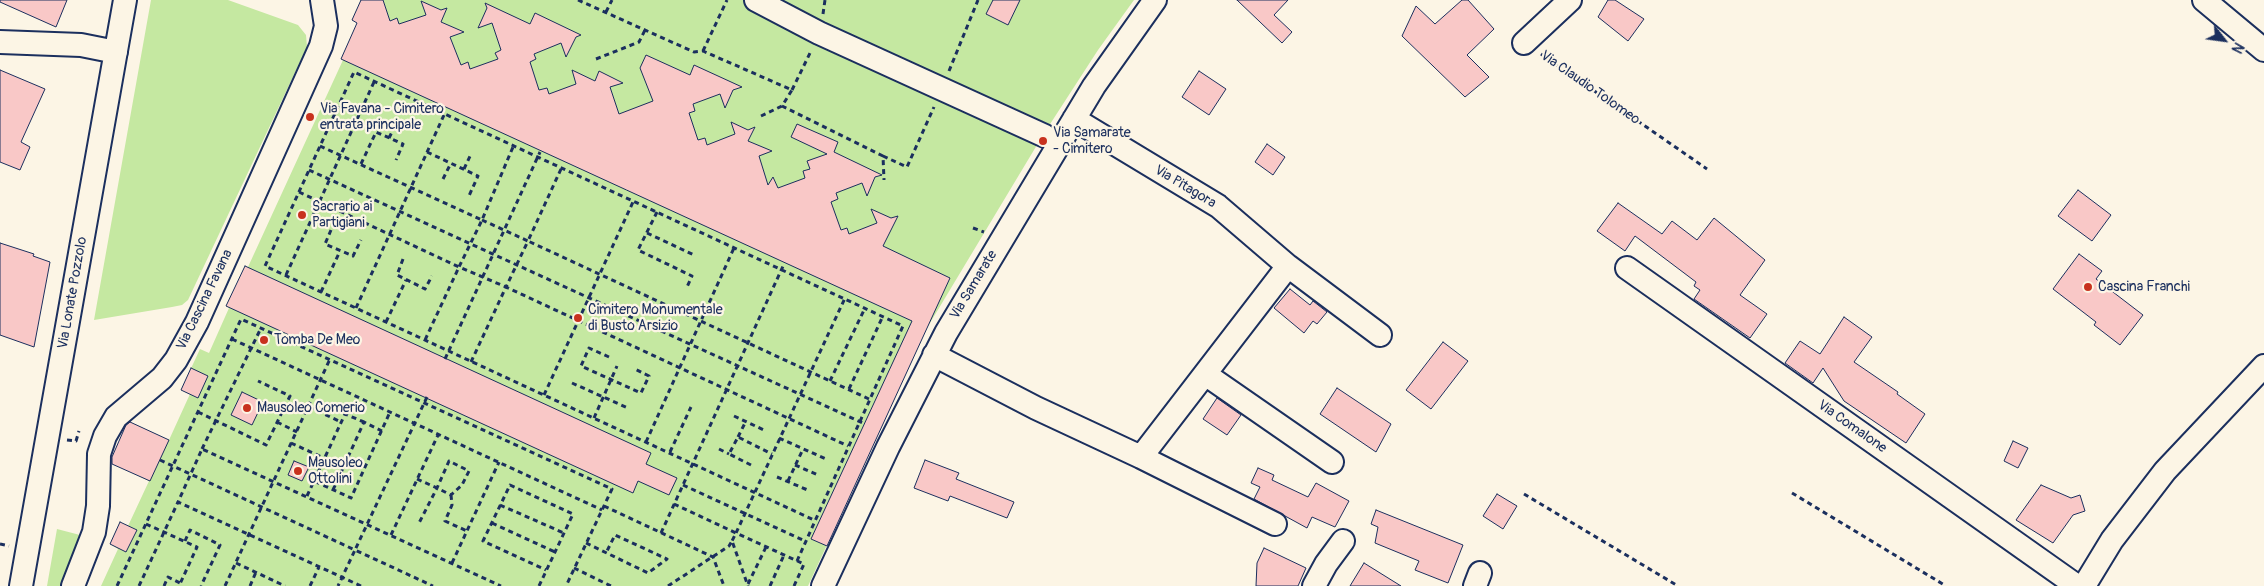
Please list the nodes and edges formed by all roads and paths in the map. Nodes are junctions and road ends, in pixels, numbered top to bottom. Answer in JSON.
{"nodes":[{"id":1,"x":125,"y":0,"type":"edge"},
{"id":2,"x":322,"y":0,"type":"edge"},
{"id":3,"x":578,"y":0,"type":"edge"},
{"id":4,"x":612,"y":0,"type":"edge"},
{"id":5,"x":727,"y":0,"type":"edge"},
{"id":6,"x":756,"y":0,"type":"edge"},
{"id":7,"x":1155,"y":0,"type":"edge"},
{"id":8,"x":1570,"y":0,"type":"edge"},
{"id":9,"x":2204,"y":0,"type":"edge"},
{"id":10,"x":606,"y":12,"type":"junction"},
{"id":11,"x":645,"y":30,"type":"junction"},
{"id":12,"x":819,"y":33,"type":"junction"},
{"id":13,"x":0,"y":42,"type":"edge"},
{"id":14,"x":1524,"y":43,"type":"joint"},
{"id":15,"x":2264,"y":50,"type":"edge"},
{"id":16,"x":703,"y":51,"type":"junction"},
{"id":17,"x":116,"y":52,"type":"junction"},
{"id":18,"x":596,"y":59,"type":"dead end"},
{"id":19,"x":374,"y":82,"type":"junction"},
{"id":20,"x":792,"y":90,"type":"junction"},
{"id":21,"x":782,"y":106,"type":"junction"},
{"id":22,"x":444,"y":115,"type":"junction"},
{"id":23,"x":761,"y":116,"type":"dead end"},
{"id":24,"x":1074,"y":119,"type":"junction"},
{"id":25,"x":398,"y":120,"type":"dead end"},
{"id":26,"x":1045,"y":136,"type":"dead end"},
{"id":27,"x":389,"y":138,"type":"junction"},
{"id":28,"x":320,"y":146,"type":"junction"},
{"id":29,"x":513,"y":147,"type":"junction"},
{"id":30,"x":427,"y":152,"type":"junction"},
{"id":31,"x":540,"y":152,"type":"dead end"},
{"id":32,"x":471,"y":154,"type":"dead end"},
{"id":33,"x":340,"y":155,"type":"junction"},
{"id":34,"x":538,"y":158,"type":"junction"},
{"id":35,"x":396,"y":160,"type":"dead end"},
{"id":36,"x":361,"y":164,"type":"junction"},
{"id":37,"x":451,"y":164,"type":"junction"},
{"id":38,"x":464,"y":169,"type":"junction"},
{"id":39,"x":561,"y":169,"type":"junction"},
{"id":40,"x":1707,"y":169,"type":"dead end"},
{"id":41,"x":309,"y":170,"type":"junction"},
{"id":42,"x":330,"y":179,"type":"junction"},
{"id":43,"x":443,"y":179,"type":"dead end"},
{"id":44,"x":884,"y":180,"type":"dead end"},
{"id":45,"x":411,"y":187,"type":"junction"},
{"id":46,"x":299,"y":192,"type":"junction"},
{"id":47,"x":468,"y":198,"type":"dead end"},
{"id":48,"x":320,"y":201,"type":"junction"},
{"id":49,"x":633,"y":202,"type":"junction"},
{"id":50,"x":400,"y":211,"type":"junction"},
{"id":51,"x":656,"y":212,"type":"junction"},
{"id":52,"x":482,"y":220,"type":"junction"},
{"id":53,"x":973,"y":228,"type":"dead end"},
{"id":54,"x":331,"y":230,"type":"dead end"},
{"id":55,"x":504,"y":230,"type":"junction"},
{"id":56,"x":647,"y":232,"type":"junction"},
{"id":57,"x":987,"y":233,"type":"dead end"},
{"id":58,"x":389,"y":234,"type":"junction"},
{"id":59,"x":361,"y":240,"type":"dead end"},
{"id":60,"x":528,"y":241,"type":"junction"},
{"id":61,"x":470,"y":243,"type":"junction"},
{"id":62,"x":734,"y":248,"type":"junction"},
{"id":63,"x":340,"y":251,"type":"junction"},
{"id":64,"x":494,"y":253,"type":"junction"},
{"id":65,"x":694,"y":255,"type":"dead end"},
{"id":66,"x":404,"y":259,"type":"dead end"},
{"id":67,"x":516,"y":264,"type":"junction"},
{"id":68,"x":784,"y":264,"type":"dead end"},
{"id":69,"x":1288,"y":266,"type":"junction"},
{"id":70,"x":459,"y":267,"type":"junction"},
{"id":71,"x":1627,"y":268,"type":"dead end"},
{"id":72,"x":782,"y":269,"type":"junction"},
{"id":73,"x":600,"y":274,"type":"junction"},
{"id":74,"x":286,"y":276,"type":"junction"},
{"id":75,"x":432,"y":276,"type":"dead end"},
{"id":76,"x":483,"y":277,"type":"junction"},
{"id":77,"x":406,"y":280,"type":"junction"},
{"id":78,"x":687,"y":287,"type":"dead end"},
{"id":79,"x":506,"y":288,"type":"junction"},
{"id":80,"x":321,"y":292,"type":"junction"},
{"id":81,"x":588,"y":298,"type":"junction"},
{"id":82,"x":844,"y":298,"type":"junction"},
{"id":83,"x":356,"y":308,"type":"junction"},
{"id":84,"x":865,"y":308,"type":"junction"},
{"id":85,"x":883,"y":316,"type":"junction"},
{"id":86,"x":701,"y":321,"type":"junction"},
{"id":87,"x":386,"y":322,"type":"junction"},
{"id":88,"x":578,"y":322,"type":"junction"},
{"id":89,"x":260,"y":328,"type":"junction"},
{"id":90,"x":1380,"y":335,"type":"dead end"},
{"id":91,"x":232,"y":339,"type":"junction"},
{"id":92,"x":425,"y":340,"type":"junction"},
{"id":93,"x":748,"y":343,"type":"junction"},
{"id":94,"x":690,"y":345,"type":"junction"},
{"id":95,"x":251,"y":348,"type":"junction"},
{"id":96,"x":448,"y":351,"type":"junction"},
{"id":97,"x":934,"y":355,"type":"junction"},
{"id":98,"x":609,"y":357,"type":"dead end"},
{"id":99,"x":330,"y":359,"type":"junction"},
{"id":100,"x":445,"y":359,"type":"dead end"},
{"id":101,"x":472,"y":362,"type":"junction"},
{"id":102,"x":617,"y":366,"type":"dead end"},
{"id":103,"x":738,"y":366,"type":"junction"},
{"id":104,"x":2264,"y":366,"type":"edge"},
{"id":105,"x":679,"y":368,"type":"junction"},
{"id":106,"x":635,"y":369,"type":"dead end"},
{"id":107,"x":811,"y":372,"type":"junction"},
{"id":108,"x":1205,"y":374,"type":"junction"},
{"id":109,"x":321,"y":380,"type":"junction"},
{"id":110,"x":612,"y":380,"type":"junction"},
{"id":111,"x":258,"y":381,"type":"dead end"},
{"id":112,"x":830,"y":381,"type":"junction"},
{"id":113,"x":572,"y":383,"type":"dead end"},
{"id":114,"x":849,"y":389,"type":"junction"},
{"id":115,"x":726,"y":390,"type":"junction"},
{"id":116,"x":544,"y":395,"type":"junction"},
{"id":117,"x":800,"y":395,"type":"junction"},
{"id":118,"x":427,"y":397,"type":"dead end"},
{"id":119,"x":604,"y":397,"type":"junction"},
{"id":120,"x":869,"y":399,"type":"junction"},
{"id":121,"x":424,"y":403,"type":"junction"},
{"id":122,"x":309,"y":407,"type":"junction"},
{"id":123,"x":691,"y":407,"type":"dead end"},
{"id":124,"x":628,"y":408,"type":"dead end"},
{"id":125,"x":198,"y":412,"type":"junction"},
{"id":126,"x":390,"y":412,"type":"junction"},
{"id":127,"x":734,"y":416,"type":"dead end"},
{"id":128,"x":594,"y":418,"type":"junction"},
{"id":129,"x":788,"y":419,"type":"junction"},
{"id":130,"x":216,"y":420,"type":"junction"},
{"id":131,"x":746,"y":421,"type":"junction"},
{"id":132,"x":277,"y":422,"type":"junction"},
{"id":133,"x":341,"y":422,"type":"junction"},
{"id":134,"x":364,"y":422,"type":"junction"},
{"id":135,"x":859,"y":422,"type":"junction"},
{"id":136,"x":414,"y":424,"type":"junction"},
{"id":137,"x":865,"y":424,"type":"dead end"},
{"id":138,"x":79,"y":431,"type":"dead end"},
{"id":139,"x":382,"y":431,"type":"junction"},
{"id":140,"x":766,"y":431,"type":"dead end"},
{"id":141,"x":297,"y":432,"type":"junction"},
{"id":142,"x":438,"y":435,"type":"junction"},
{"id":143,"x":738,"y":437,"type":"junction"},
{"id":144,"x":779,"y":438,"type":"junction"},
{"id":145,"x":66,"y":440,"type":"dead end"},
{"id":146,"x":646,"y":442,"type":"junction"},
{"id":147,"x":291,"y":443,"type":"junction"},
{"id":148,"x":848,"y":446,"type":"junction"},
{"id":149,"x":202,"y":449,"type":"junction"},
{"id":150,"x":719,"y":449,"type":"dead end"},
{"id":151,"x":803,"y":449,"type":"junction"},
{"id":152,"x":670,"y":452,"type":"junction"},
{"id":153,"x":729,"y":454,"type":"junction"},
{"id":154,"x":772,"y":454,"type":"junction"},
{"id":155,"x":1141,"y":457,"type":"junction"},
{"id":156,"x":324,"y":458,"type":"junction"},
{"id":157,"x":826,"y":459,"type":"dead end"},
{"id":158,"x":160,"y":460,"type":"dead end"},
{"id":159,"x":499,"y":462,"type":"junction"},
{"id":160,"x":1332,"y":462,"type":"dead end"},
{"id":161,"x":692,"y":463,"type":"junction"},
{"id":162,"x":751,"y":464,"type":"dead end"},
{"id":163,"x":795,"y":465,"type":"junction"},
{"id":164,"x":172,"y":466,"type":"junction"},
{"id":165,"x":190,"y":474,"type":"junction"},
{"id":166,"x":818,"y":475,"type":"dead end"},
{"id":167,"x":777,"y":477,"type":"dead end"},
{"id":168,"x":417,"y":479,"type":"junction"},
{"id":169,"x":274,"y":481,"type":"junction"},
{"id":170,"x":314,"y":481,"type":"junction"},
{"id":171,"x":788,"y":481,"type":"junction"},
{"id":172,"x":683,"y":485,"type":"junction"},
{"id":173,"x":437,"y":488,"type":"junction"},
{"id":174,"x":333,"y":490,"type":"junction"},
{"id":175,"x":810,"y":491,"type":"dead end"},
{"id":176,"x":754,"y":493,"type":"junction"},
{"id":177,"x":1792,"y":493,"type":"dead end"},
{"id":178,"x":1524,"y":494,"type":"dead end"},
{"id":179,"x":451,"y":495,"type":"junction"},
{"id":180,"x":307,"y":496,"type":"junction"},
{"id":181,"x":178,"y":502,"type":"junction"},
{"id":182,"x":674,"y":504,"type":"junction"},
{"id":183,"x":500,"y":505,"type":"junction"},
{"id":184,"x":261,"y":507,"type":"junction"},
{"id":185,"x":603,"y":508,"type":"junction"},
{"id":186,"x":744,"y":513,"type":"junction"},
{"id":187,"x":814,"y":520,"type":"junction"},
{"id":188,"x":368,"y":523,"type":"junction"},
{"id":189,"x":492,"y":523,"type":"junction"},
{"id":190,"x":146,"y":524,"type":"junction"},
{"id":191,"x":1276,"y":524,"type":"dead end"},
{"id":192,"x":418,"y":525,"type":"dead end"},
{"id":193,"x":467,"y":531,"type":"junction"},
{"id":194,"x":164,"y":532,"type":"junction"},
{"id":195,"x":564,"y":533,"type":"junction"},
{"id":196,"x":661,"y":533,"type":"junction"},
{"id":197,"x":736,"y":533,"type":"junction"},
{"id":198,"x":248,"y":535,"type":"junction"},
{"id":199,"x":391,"y":535,"type":"junction"},
{"id":200,"x":185,"y":541,"type":"junction"},
{"id":201,"x":732,"y":541,"type":"junction"},
{"id":202,"x":805,"y":541,"type":"junction"},
{"id":203,"x":1343,"y":541,"type":"dead end"},
{"id":204,"x":586,"y":543,"type":"junction"},
{"id":205,"x":766,"y":547,"type":"junction"},
{"id":206,"x":355,"y":550,"type":"junction"},
{"id":207,"x":555,"y":552,"type":"junction"},
{"id":208,"x":606,"y":552,"type":"junction"},
{"id":209,"x":784,"y":555,"type":"junction"},
{"id":210,"x":714,"y":557,"type":"junction"},
{"id":211,"x":797,"y":560,"type":"junction"},
{"id":212,"x":452,"y":563,"type":"junction"},
{"id":213,"x":236,"y":564,"type":"junction"},
{"id":214,"x":319,"y":567,"type":"junction"},
{"id":215,"x":574,"y":568,"type":"junction"},
{"id":216,"x":546,"y":570,"type":"junction"},
{"id":217,"x":256,"y":572,"type":"junction"},
{"id":218,"x":342,"y":578,"type":"junction"},
{"id":219,"x":179,"y":584,"type":"edge"},
{"id":220,"x":21,"y":586,"type":"edge"},
{"id":221,"x":73,"y":586,"type":"edge"},
{"id":222,"x":117,"y":586,"type":"edge"},
{"id":223,"x":140,"y":586,"type":"edge"},
{"id":224,"x":164,"y":586,"type":"edge"},
{"id":225,"x":201,"y":586,"type":"edge"},
{"id":226,"x":225,"y":586,"type":"edge"},
{"id":227,"x":250,"y":586,"type":"edge"},
{"id":228,"x":285,"y":586,"type":"edge"},
{"id":229,"x":310,"y":586,"type":"edge"},
{"id":230,"x":338,"y":586,"type":"edge"},
{"id":231,"x":361,"y":586,"type":"edge"},
{"id":232,"x":433,"y":586,"type":"edge"},
{"id":233,"x":501,"y":586,"type":"edge"},
{"id":234,"x":539,"y":586,"type":"edge"},
{"id":235,"x":566,"y":586,"type":"edge"},
{"id":236,"x":611,"y":586,"type":"edge"},
{"id":237,"x":668,"y":586,"type":"edge"},
{"id":238,"x":724,"y":586,"type":"edge"},
{"id":239,"x":748,"y":586,"type":"edge"},
{"id":240,"x":770,"y":586,"type":"edge"},
{"id":241,"x":794,"y":586,"type":"edge"},
{"id":242,"x":823,"y":586,"type":"edge"},
{"id":243,"x":1314,"y":586,"type":"edge"},
{"id":244,"x":1678,"y":586,"type":"edge"},
{"id":245,"x":1946,"y":586,"type":"edge"},
{"id":246,"x":2077,"y":586,"type":"edge"},
{"id":247,"x":2084,"y":586,"type":"edge"}],
"edges":[{"from":1,"to":17,"type":"street","name":"Via Lonate Pozzolo"},
{"from":2,"to":221,"type":"street","name":"Via Cascina Favana"},
{"from":3,"to":10,"type":"path"},
{"from":4,"to":10,"type":"path"},
{"from":5,"to":16,"type":"path"},
{"from":6,"to":12,"type":"street"},
{"from":7,"to":24,"type":"street","name":"Via Samarate"},
{"from":8,"to":14,"type":"street","name":"Via Claudio Tolomeo"},
{"from":9,"to":15,"type":"street"},
{"from":10,"to":11,"type":"path"},
{"from":11,"to":16,"type":"path"},
{"from":11,"to":18,"type":"path"},
{"from":12,"to":20,"type":"path"},
{"from":12,"to":26,"type":"street"},
{"from":13,"to":17,"type":"street"},
{"from":14,"to":40,"type":"path","name":"Via Claudio Tolomeo"},
{"from":16,"to":20,"type":"path"},
{"from":17,"to":220,"type":"street","name":"Via Lonate Pozzolo"},
{"from":19,"to":22,"type":"path"},
{"from":19,"to":28,"type":"path"},
{"from":19,"to":33,"type":"path"},
{"from":20,"to":21,"type":"path"},
{"from":21,"to":23,"type":"path"},
{"from":21,"to":44,"type":"path"},
{"from":22,"to":29,"type":"path"},
{"from":22,"to":30,"type":"path"},
{"from":24,"to":69,"type":"street","name":"Via Pitagora"},
{"from":24,"to":97,"type":"street","name":"Via Samarate"},
{"from":25,"to":27,"type":"path"},
{"from":27,"to":35,"type":"path"},
{"from":27,"to":36,"type":"path"},
{"from":28,"to":33,"type":"path"},
{"from":28,"to":41,"type":"path"},
{"from":29,"to":34,"type":"path"},
{"from":29,"to":52,"type":"path"},
{"from":30,"to":37,"type":"path"},
{"from":30,"to":45,"type":"path"},
{"from":31,"to":34,"type":"path"},
{"from":32,"to":38,"type":"path"},
{"from":33,"to":36,"type":"path"},
{"from":33,"to":42,"type":"path"},
{"from":34,"to":39,"type":"path"},
{"from":34,"to":55,"type":"path"},
{"from":36,"to":45,"type":"path"},
{"from":37,"to":38,"type":"path"},
{"from":37,"to":43,"type":"path"},
{"from":38,"to":47,"type":"path"},
{"from":39,"to":49,"type":"path"},
{"from":39,"to":60,"type":"path"},
{"from":41,"to":42,"type":"path"},
{"from":41,"to":46,"type":"path"},
{"from":42,"to":48,"type":"path"},
{"from":42,"to":50,"type":"path"},
{"from":45,"to":50,"type":"path"},
{"from":45,"to":52,"type":"path"},
{"from":46,"to":48,"type":"path"},
{"from":46,"to":74,"type":"path"},
{"from":48,"to":58,"type":"path"},
{"from":48,"to":74,"type":"path"},
{"from":49,"to":51,"type":"path"},
{"from":49,"to":73,"type":"path"},
{"from":50,"to":58,"type":"path"},
{"from":50,"to":61,"type":"path"},
{"from":51,"to":56,"type":"path"},
{"from":51,"to":62,"type":"path"},
{"from":52,"to":55,"type":"path"},
{"from":52,"to":61,"type":"path"},
{"from":53,"to":57,"type":"path"},
{"from":54,"to":63,"type":"path"},
{"from":55,"to":60,"type":"path"},
{"from":55,"to":64,"type":"path"},
{"from":56,"to":65,"type":"path"},
{"from":56,"to":78,"type":"path"},
{"from":58,"to":70,"type":"path"},
{"from":58,"to":83,"type":"path"},
{"from":59,"to":63,"type":"path"},
{"from":60,"to":67,"type":"path"},
{"from":60,"to":73,"type":"path"},
{"from":61,"to":64,"type":"path"},
{"from":61,"to":70,"type":"path"},
{"from":62,"to":72,"type":"path"},
{"from":62,"to":86,"type":"path"},
{"from":63,"to":80,"type":"path"},
{"from":64,"to":67,"type":"path"},
{"from":64,"to":76,"type":"path"},
{"from":66,"to":77,"type":"path"},
{"from":67,"to":79,"type":"path"},
{"from":67,"to":81,"type":"path"},
{"from":68,"to":72,"type":"path"},
{"from":69,"to":90,"type":"street","name":"Via Pitagora"},
{"from":69,"to":108,"type":"street"},
{"from":70,"to":76,"type":"path"},
{"from":70,"to":92,"type":"path"},
{"from":71,"to":246,"type":"street","name":"Via Comalone"},
{"from":72,"to":82,"type":"path"},
{"from":72,"to":93,"type":"path"},
{"from":73,"to":81,"type":"path"},
{"from":73,"to":86,"type":"path"},
{"from":74,"to":80,"type":"path"},
{"from":75,"to":77,"type":"path"},
{"from":76,"to":79,"type":"path"},
{"from":76,"to":96,"type":"path"},
{"from":77,"to":87,"type":"path"},
{"from":79,"to":88,"type":"path"},
{"from":79,"to":101,"type":"path"},
{"from":80,"to":83,"type":"path"},
{"from":81,"to":88,"type":"path"},
{"from":81,"to":94,"type":"path"},
{"from":82,"to":84,"type":"path"},
{"from":82,"to":107,"type":"path"},
{"from":83,"to":87,"type":"path"},
{"from":84,"to":85,"type":"path"},
{"from":84,"to":112,"type":"path"},
{"from":85,"to":114,"type":"path"},
{"from":85,"to":120,"type":"path"},
{"from":86,"to":93,"type":"path"},
{"from":86,"to":94,"type":"path"},
{"from":87,"to":92,"type":"path"},
{"from":88,"to":105,"type":"path"},
{"from":88,"to":116,"type":"path"},
{"from":89,"to":91,"type":"path"},
{"from":89,"to":95,"type":"path"},
{"from":89,"to":99,"type":"path"},
{"from":91,"to":95,"type":"path"},
{"from":91,"to":125,"type":"path"},
{"from":92,"to":96,"type":"path"},
{"from":93,"to":103,"type":"path"},
{"from":93,"to":107,"type":"path"},
{"from":94,"to":103,"type":"path"},
{"from":94,"to":105,"type":"path"},
{"from":95,"to":109,"type":"path"},
{"from":95,"to":130,"type":"path"},
{"from":96,"to":100,"type":"path"},
{"from":96,"to":101,"type":"path"},
{"from":97,"to":155,"type":"street"},
{"from":97,"to":242,"type":"street","name":"Via Samarate"},
{"from":98,"to":110,"type":"path"},
{"from":99,"to":109,"type":"path"},
{"from":99,"to":121,"type":"path"},
{"from":101,"to":116,"type":"path"},
{"from":102,"to":110,"type":"path"},
{"from":103,"to":115,"type":"path"},
{"from":103,"to":117,"type":"path"},
{"from":104,"to":247,"type":"street"},
{"from":105,"to":115,"type":"path"},
{"from":105,"to":146,"type":"path"},
{"from":106,"to":110,"type":"path"},
{"from":107,"to":112,"type":"path"},
{"from":107,"to":117,"type":"path"},
{"from":108,"to":155,"type":"street"},
{"from":108,"to":160,"type":"street"},
{"from":109,"to":122,"type":"path"},
{"from":109,"to":126,"type":"path"},
{"from":110,"to":119,"type":"path"},
{"from":111,"to":132,"type":"path"},
{"from":112,"to":114,"type":"path"},
{"from":113,"to":119,"type":"path"},
{"from":114,"to":120,"type":"path"},
{"from":115,"to":129,"type":"path"},
{"from":115,"to":161,"type":"path"},
{"from":116,"to":128,"type":"path"},
{"from":117,"to":129,"type":"path"},
{"from":117,"to":135,"type":"path"},
{"from":118,"to":121,"type":"path"},
{"from":119,"to":124,"type":"path"},
{"from":119,"to":128,"type":"path"},
{"from":120,"to":135,"type":"path"},
{"from":121,"to":136,"type":"path"},
{"from":121,"to":185,"type":"path"},
{"from":122,"to":133,"type":"path"},
{"from":122,"to":141,"type":"path"},
{"from":123,"to":152,"type":"path"},
{"from":125,"to":130,"type":"path"},
{"from":125,"to":164,"type":"path"},
{"from":126,"to":136,"type":"path"},
{"from":126,"to":139,"type":"path"},
{"from":127,"to":131,"type":"path"},
{"from":128,"to":146,"type":"path"},
{"from":129,"to":144,"type":"path"},
{"from":129,"to":148,"type":"path"},
{"from":130,"to":132,"type":"path"},
{"from":130,"to":149,"type":"path"},
{"from":131,"to":140,"type":"path"},
{"from":131,"to":143,"type":"path"},
{"from":132,"to":141,"type":"path"},
{"from":133,"to":134,"type":"path"},
{"from":133,"to":156,"type":"path"},
{"from":134,"to":139,"type":"path"},
{"from":134,"to":174,"type":"path"},
{"from":135,"to":137,"type":"path"},
{"from":135,"to":148,"type":"path"},
{"from":136,"to":142,"type":"path"},
{"from":136,"to":188,"type":"path"},
{"from":138,"to":145,"type":"path"},
{"from":139,"to":174,"type":"path"},
{"from":141,"to":147,"type":"path"},
{"from":142,"to":159,"type":"path"},
{"from":142,"to":168,"type":"path"},
{"from":143,"to":153,"type":"path"},
{"from":143,"to":154,"type":"path"},
{"from":144,"to":151,"type":"path"},
{"from":144,"to":154,"type":"path"},
{"from":146,"to":152,"type":"path"},
{"from":147,"to":156,"type":"path"},
{"from":147,"to":169,"type":"path"},
{"from":148,"to":187,"type":"path"},
{"from":149,"to":165,"type":"path"},
{"from":149,"to":169,"type":"path"},
{"from":150,"to":153,"type":"path"},
{"from":151,"to":157,"type":"path"},
{"from":151,"to":163,"type":"path"},
{"from":152,"to":161,"type":"path"},
{"from":153,"to":162,"type":"path"},
{"from":154,"to":176,"type":"path"},
{"from":155,"to":191,"type":"street"},
{"from":156,"to":170,"type":"path"},
{"from":158,"to":164,"type":"path"},
{"from":159,"to":185,"type":"path"},
{"from":159,"to":193,"type":"path"},
{"from":161,"to":172,"type":"path"},
{"from":161,"to":176,"type":"path"},
{"from":163,"to":166,"type":"path"},
{"from":163,"to":171,"type":"path"},
{"from":164,"to":165,"type":"path"},
{"from":164,"to":190,"type":"path"},
{"from":165,"to":181,"type":"path"},
{"from":165,"to":184,"type":"path"},
{"from":167,"to":171,"type":"path"},
{"from":168,"to":173,"type":"path"},
{"from":168,"to":199,"type":"path"},
{"from":169,"to":180,"type":"path"},
{"from":169,"to":184,"type":"path"},
{"from":170,"to":174,"type":"path"},
{"from":170,"to":180,"type":"path"},
{"from":171,"to":175,"type":"path"},
{"from":172,"to":182,"type":"path"},
{"from":172,"to":186,"type":"path"},
{"from":173,"to":179,"type":"path"},
{"from":173,"to":179,"type":"path"},
{"from":173,"to":192,"type":"path"},
{"from":176,"to":186,"type":"path"},
{"from":176,"to":187,"type":"path"},
{"from":177,"to":245,"type":"path"},
{"from":178,"to":244,"type":"path"},
{"from":179,"to":193,"type":"path"},
{"from":180,"to":188,"type":"path"},
{"from":181,"to":194,"type":"path"},
{"from":181,"to":198,"type":"path"},
{"from":182,"to":196,"type":"path"},
{"from":182,"to":197,"type":"path"},
{"from":183,"to":189,"type":"path"},
{"from":183,"to":195,"type":"path"},
{"from":183,"to":195,"type":"path"},
{"from":184,"to":198,"type":"path"},
{"from":184,"to":206,"type":"path"},
{"from":185,"to":196,"type":"path"},
{"from":185,"to":204,"type":"path"},
{"from":186,"to":197,"type":"path"},
{"from":186,"to":202,"type":"path"},
{"from":187,"to":202,"type":"path"},
{"from":188,"to":199,"type":"path"},
{"from":188,"to":206,"type":"path"},
{"from":189,"to":207,"type":"path"},
{"from":189,"to":216,"type":"path"},
{"from":190,"to":194,"type":"path"},
{"from":190,"to":222,"type":"path"},
{"from":193,"to":212,"type":"path"},
{"from":194,"to":200,"type":"path"},
{"from":194,"to":223,"type":"path"},
{"from":195,"to":207,"type":"path"},
{"from":196,"to":210,"type":"path"},
{"from":197,"to":201,"type":"path"},
{"from":197,"to":205,"type":"path"},
{"from":198,"to":213,"type":"path"},
{"from":198,"to":214,"type":"path"},
{"from":199,"to":212,"type":"path"},
{"from":200,"to":219,"type":"path"},
{"from":200,"to":225,"type":"path"},
{"from":201,"to":210,"type":"path"},
{"from":201,"to":239,"type":"path"},
{"from":202,"to":211,"type":"path"},
{"from":203,"to":243,"type":"street"},
{"from":204,"to":208,"type":"path"},
{"from":204,"to":215,"type":"path"},
{"from":205,"to":209,"type":"path"},
{"from":205,"to":239,"type":"path"},
{"from":206,"to":218,"type":"path"},
{"from":206,"to":232,"type":"path"},
{"from":207,"to":216,"type":"path"},
{"from":208,"to":208,"type":"path"},
{"from":209,"to":211,"type":"path"},
{"from":209,"to":240,"type":"path"},
{"from":210,"to":237,"type":"path"},
{"from":210,"to":238,"type":"path"},
{"from":211,"to":241,"type":"path"},
{"from":212,"to":233,"type":"path"},
{"from":213,"to":217,"type":"path"},
{"from":213,"to":226,"type":"path"},
{"from":214,"to":218,"type":"path"},
{"from":214,"to":229,"type":"path"},
{"from":215,"to":235,"type":"path"},
{"from":215,"to":236,"type":"path"},
{"from":216,"to":234,"type":"path"},
{"from":217,"to":227,"type":"path"},
{"from":217,"to":228,"type":"path"},
{"from":218,"to":230,"type":"path"},
{"from":218,"to":231,"type":"path"},
{"from":219,"to":224,"type":"path"}]}
